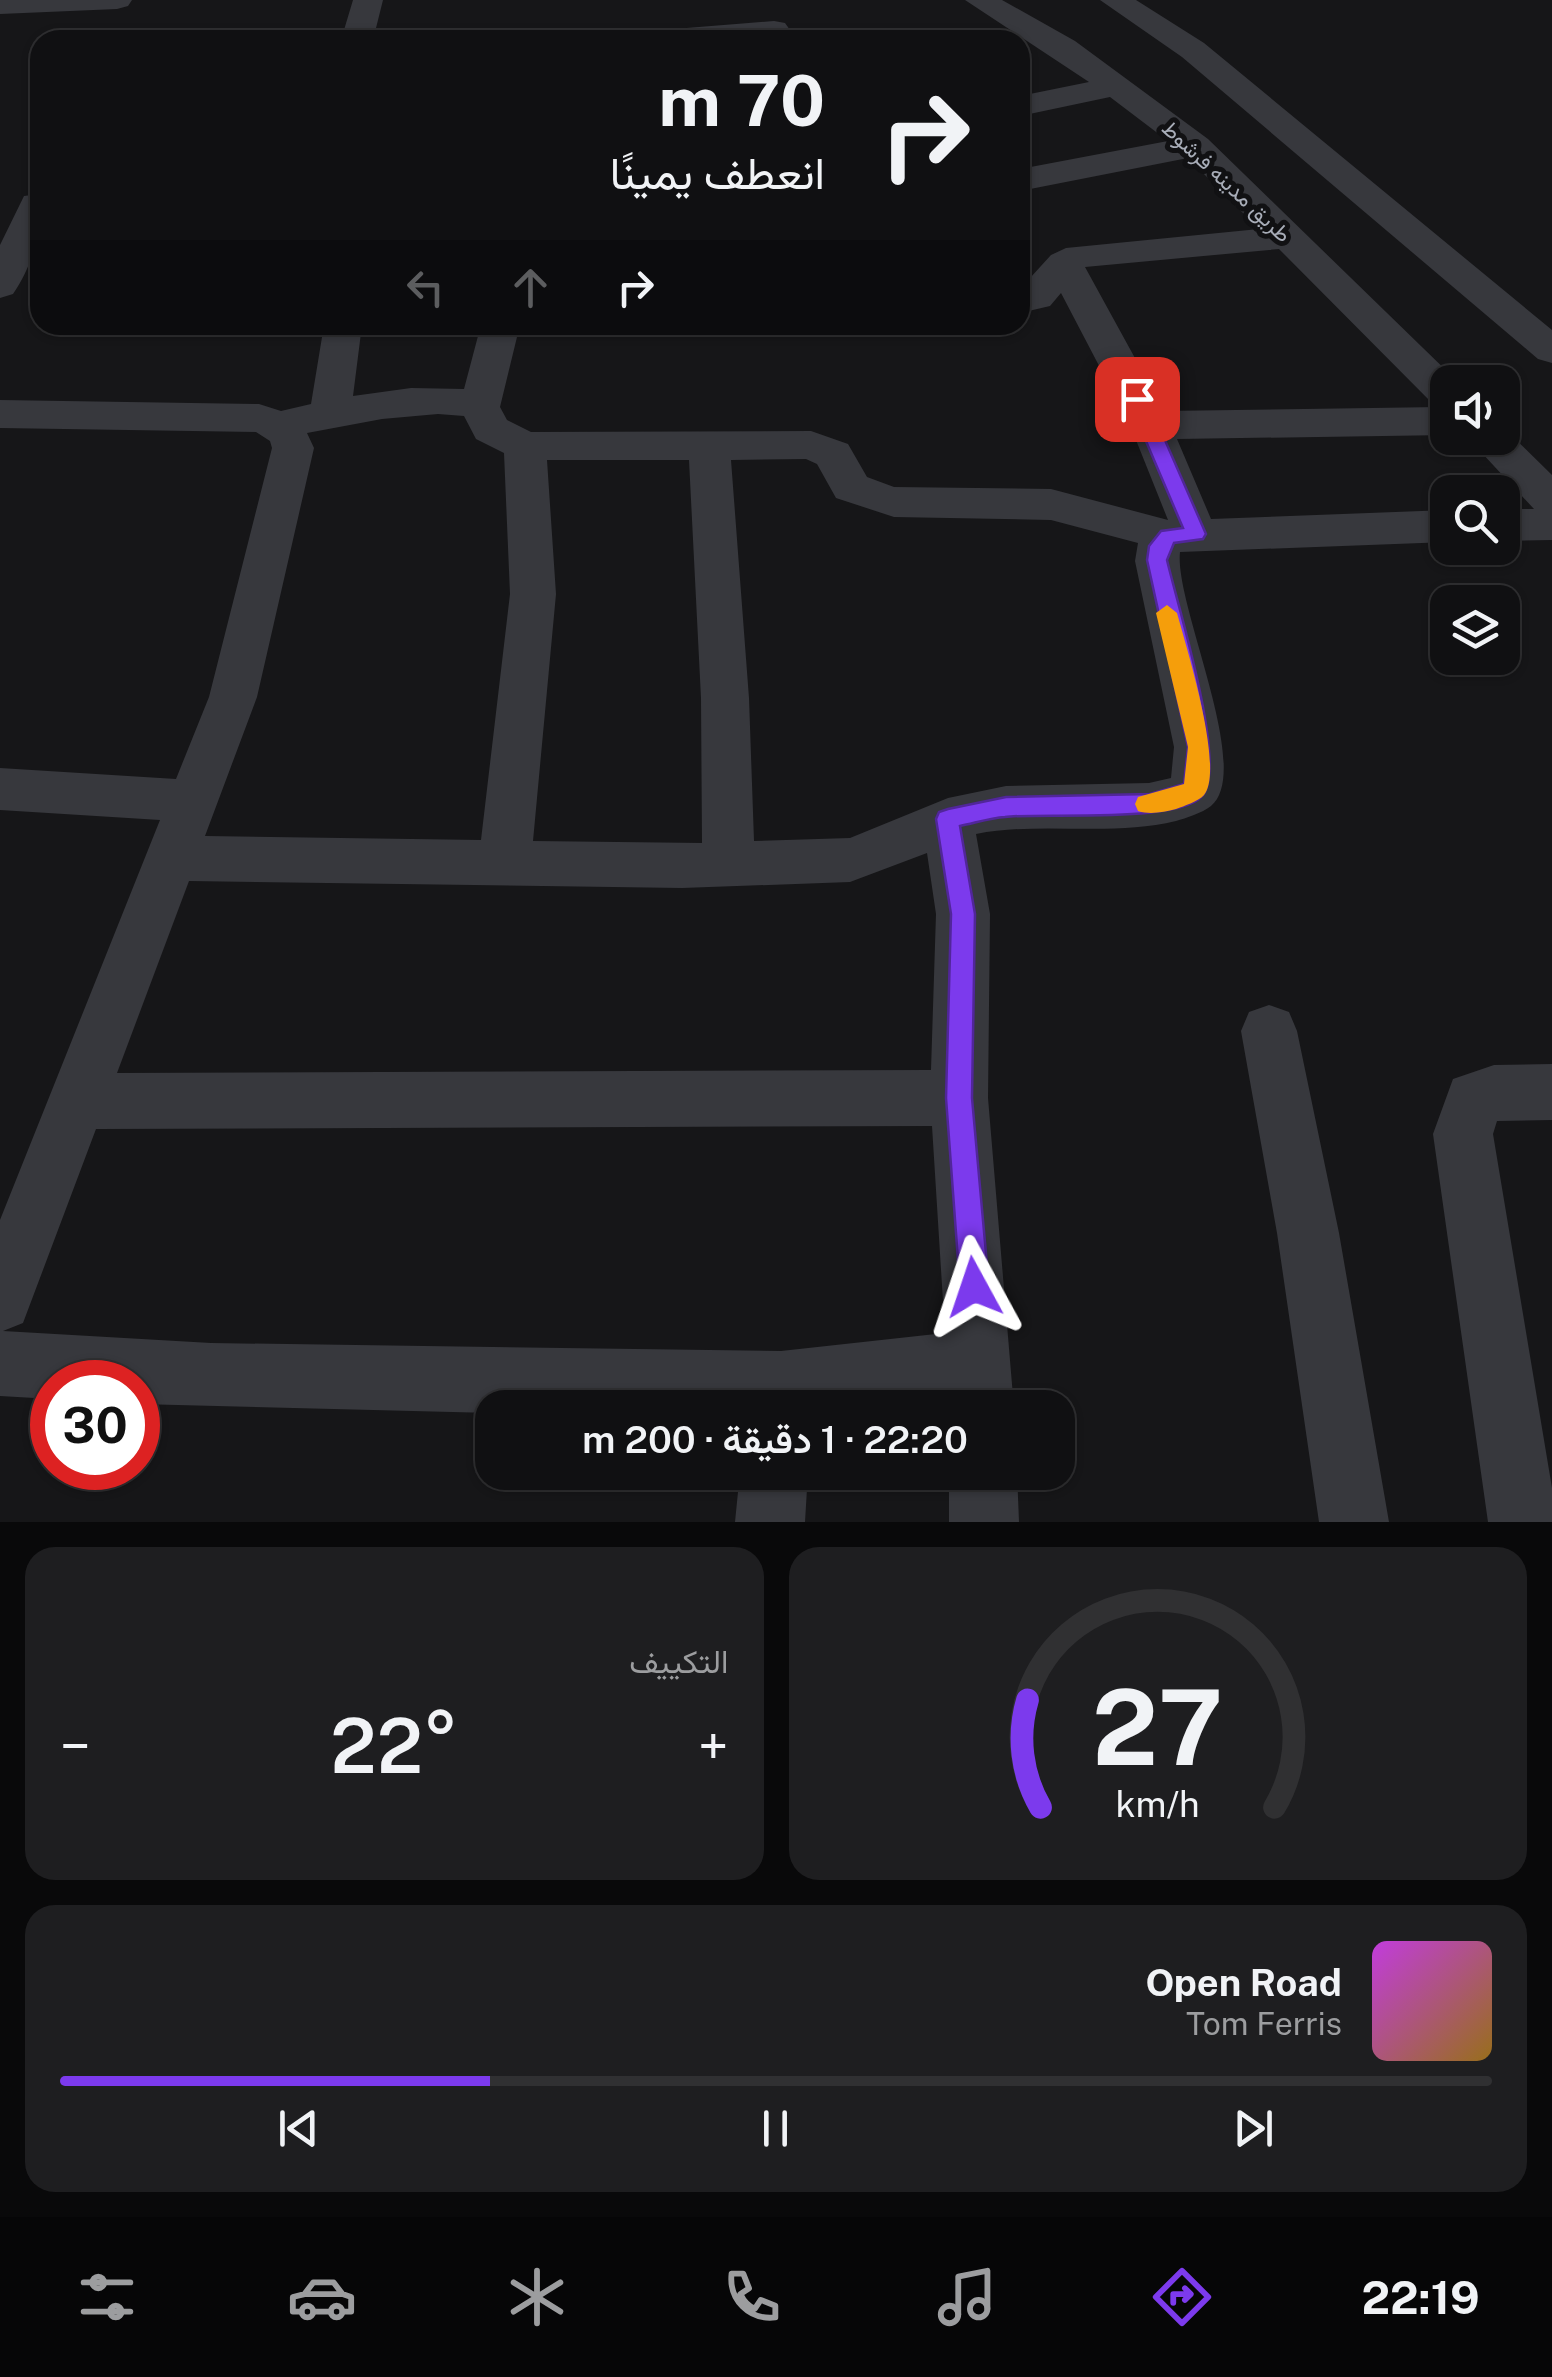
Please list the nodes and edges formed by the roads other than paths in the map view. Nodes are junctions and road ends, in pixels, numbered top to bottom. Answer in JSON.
{"nodes":[{"id":1,"x":117,"y":0,"type":"edge"},
{"id":2,"x":368,"y":0,"type":"edge"},
{"id":3,"x":980,"y":0,"type":"edge"},
{"id":4,"x":1116,"y":0,"type":"edge"},
{"id":5,"x":0,"y":5,"type":"edge"},
{"id":6,"x":360,"y":30,"type":"edge"},
{"id":7,"x":1117,"y":86,"type":"junction"},
{"id":8,"x":1030,"y":104,"type":"edge"},
{"id":9,"x":1196,"y":146,"type":"junction"},
{"id":10,"x":1030,"y":178,"type":"edge"},
{"id":11,"x":26,"y":204,"type":"edge"},
{"id":12,"x":1288,"y":237,"type":"junction"},
{"id":13,"x":1064,"y":262,"type":"junction"},
{"id":14,"x":30,"y":284,"type":"edge"},
{"id":15,"x":0,"y":285,"type":"edge"},
{"id":16,"x":1030,"y":299,"type":"edge"},
{"id":17,"x":342,"y":335,"type":"edge"},
{"id":18,"x":499,"y":335,"type":"edge"},
{"id":19,"x":1552,"y":350,"type":"edge"},
{"id":20,"x":1430,"y":378,"type":"edge"},
{"id":21,"x":480,"y":407,"type":"junction"},
{"id":22,"x":0,"y":414,"type":"edge"},
{"id":23,"x":330,"y":414,"type":"junction"},
{"id":24,"x":1430,"y":421,"type":"edge"},
{"id":25,"x":280,"y":425,"type":"junction"},
{"id":26,"x":1151,"y":425,"type":"junction"},
{"id":27,"x":525,"y":446,"type":"junction"},
{"id":28,"x":709,"y":446,"type":"junction"},
{"id":29,"x":1506,"y":455,"type":"edge"},
{"id":30,"x":1552,"y":501,"type":"edge"},
{"id":31,"x":1520,"y":524,"type":"edge"},
{"id":32,"x":1552,"y":524,"type":"edge"},
{"id":33,"x":1430,"y":527,"type":"edge"},
{"id":34,"x":1182,"y":535,"type":"junction"},
{"id":35,"x":0,"y":789,"type":"edge"},
{"id":36,"x":194,"y":801,"type":"junction"},
{"id":37,"x":948,"y":819,"type":"junction"},
{"id":38,"x":173,"y":858,"type":"junction"},
{"id":39,"x":504,"y":863,"type":"junction"},
{"id":40,"x":729,"y":864,"type":"junction"},
{"id":41,"x":1269,"y":1032,"type":"dead end"},
{"id":42,"x":1552,"y":1092,"type":"edge"},
{"id":43,"x":959,"y":1098,"type":"junction"},
{"id":44,"x":78,"y":1101,"type":"junction"},
{"id":45,"x":0,"y":1300,"type":"edge"},
{"id":46,"x":0,"y":1363,"type":"edge"},
{"id":47,"x":981,"y":1385,"type":"edge"},
{"id":48,"x":609,"y":1390,"type":"edge"},
{"id":49,"x":890,"y":1390,"type":"edge"},
{"id":50,"x":773,"y":1490,"type":"edge"},
{"id":51,"x":983,"y":1490,"type":"edge"},
{"id":52,"x":770,"y":1522,"type":"edge"},
{"id":53,"x":984,"y":1522,"type":"edge"},
{"id":54,"x":1354,"y":1522,"type":"edge"},
{"id":55,"x":1523,"y":1522,"type":"edge"}],
"edges":[{"from":1,"to":5,"type":"street"},
{"from":2,"to":6,"type":"street"},
{"from":3,"to":7,"type":"street","name":"طريق مدينه فرشوط"},
{"from":4,"to":19,"type":"street"},
{"from":7,"to":8,"type":"street"},
{"from":7,"to":9,"type":"street","name":"طريق مدينه فرشوط"},
{"from":9,"to":10,"type":"street"},
{"from":9,"to":12,"type":"street","name":"طريق مدينه فرشوط"},
{"from":11,"to":15,"type":"street"},
{"from":12,"to":13,"type":"street"},
{"from":12,"to":20,"type":"street","name":"طريق مدينه فرشوط"},
{"from":13,"to":16,"type":"street"},
{"from":13,"to":26,"type":"street"},
{"from":14,"to":15,"type":"street"},
{"from":17,"to":23,"type":"street"},
{"from":18,"to":21,"type":"street"},
{"from":21,"to":23,"type":"street"},
{"from":21,"to":27,"type":"street"},
{"from":22,"to":25,"type":"street"},
{"from":23,"to":25,"type":"street"},
{"from":24,"to":26,"type":"street"},
{"from":25,"to":36,"type":"street"},
{"from":26,"to":34,"type":"street"},
{"from":27,"to":28,"type":"street"},
{"from":27,"to":39,"type":"street"},
{"from":28,"to":34,"type":"street"},
{"from":28,"to":40,"type":"street"},
{"from":29,"to":30,"type":"street"},
{"from":31,"to":32,"type":"street"},
{"from":33,"to":34,"type":"street"},
{"from":34,"to":37,"type":"street"},
{"from":35,"to":36,"type":"street"},
{"from":36,"to":38,"type":"street"},
{"from":37,"to":40,"type":"street"},
{"from":37,"to":43,"type":"street"},
{"from":38,"to":39,"type":"street"},
{"from":38,"to":44,"type":"street"},
{"from":39,"to":40,"type":"street"},
{"from":41,"to":54,"type":"street"},
{"from":42,"to":55,"type":"street"},
{"from":43,"to":44,"type":"street"},
{"from":43,"to":47,"type":"street"},
{"from":44,"to":45,"type":"street"},
{"from":46,"to":48,"type":"street"},
{"from":47,"to":49,"type":"street"},
{"from":50,"to":52,"type":"street"},
{"from":51,"to":53,"type":"street"}]}
